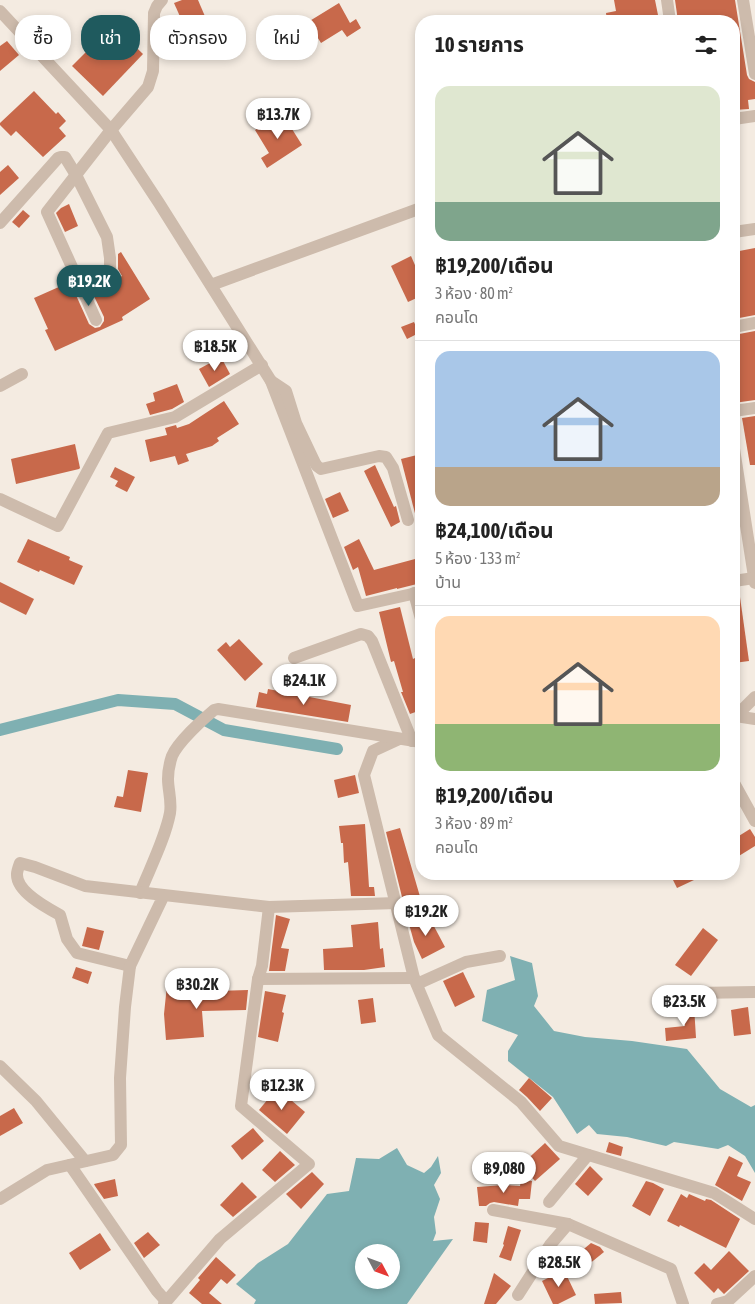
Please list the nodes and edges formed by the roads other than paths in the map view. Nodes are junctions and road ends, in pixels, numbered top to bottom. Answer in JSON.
{"nodes":[{"id":1,"x":162,"y":0,"type":"edge"},
{"id":2,"x":667,"y":0,"type":"edge"},
{"id":3,"x":743,"y":0,"type":"edge"},
{"id":4,"x":0,"y":12,"type":"edge"},
{"id":5,"x":669,"y":15,"type":"edge"},
{"id":6,"x":755,"y":74,"type":"edge"},
{"id":7,"x":755,"y":116,"type":"edge"},
{"id":8,"x":740,"y":118,"type":"edge"},
{"id":9,"x":111,"y":130,"type":"junction"},
{"id":10,"x":76,"y":175,"type":"junction"},
{"id":11,"x":415,"y":210,"type":"edge"},
{"id":12,"x":0,"y":223,"type":"edge"},
{"id":13,"x":755,"y":229,"type":"edge"},
{"id":14,"x":740,"y":231,"type":"edge"},
{"id":15,"x":110,"y":283,"type":"dead end"},
{"id":16,"x":211,"y":285,"type":"junction"},
{"id":17,"x":96,"y":320,"type":"dead end"},
{"id":18,"x":755,"y":323,"type":"edge"},
{"id":19,"x":740,"y":326,"type":"edge"},
{"id":20,"x":262,"y":365,"type":"junction"},
{"id":21,"x":22,"y":374,"type":"dead end"},
{"id":22,"x":272,"y":381,"type":"junction"},
{"id":23,"x":0,"y":386,"type":"edge"},
{"id":24,"x":755,"y":408,"type":"edge"},
{"id":25,"x":740,"y":410,"type":"edge"},
{"id":26,"x":740,"y":486,"type":"edge"},
{"id":27,"x":0,"y":499,"type":"edge"},
{"id":28,"x":408,"y":520,"type":"dead end"},
{"id":29,"x":755,"y":580,"type":"edge"},
{"id":30,"x":740,"y":581,"type":"edge"},
{"id":31,"x":415,"y":593,"type":"edge"},
{"id":32,"x":294,"y":658,"type":"dead end"},
{"id":33,"x":755,"y":697,"type":"edge"},
{"id":34,"x":740,"y":712,"type":"edge"},
{"id":35,"x":740,"y":718,"type":"edge"},
{"id":36,"x":755,"y":719,"type":"edge"},
{"id":37,"x":411,"y":740,"type":"edge"},
{"id":38,"x":740,"y":794,"type":"edge"},
{"id":39,"x":755,"y":821,"type":"edge"},
{"id":40,"x":140,"y":893,"type":"junction"},
{"id":41,"x":164,"y":896,"type":"junction"},
{"id":42,"x":397,"y":903,"type":"junction"},
{"id":43,"x":269,"y":907,"type":"junction"},
{"id":44,"x":500,"y":956,"type":"dead end"},
{"id":45,"x":130,"y":966,"type":"junction"},
{"id":46,"x":258,"y":979,"type":"junction"},
{"id":47,"x":416,"y":982,"type":"junction"},
{"id":48,"x":755,"y":992,"type":"edge"},
{"id":49,"x":696,"y":993,"type":"dead end"},
{"id":50,"x":0,"y":1066,"type":"edge"},
{"id":51,"x":588,"y":1155,"type":"junction"},
{"id":52,"x":85,"y":1161,"type":"junction"},
{"id":53,"x":70,"y":1165,"type":"junction"},
{"id":54,"x":0,"y":1199,"type":"edge"},
{"id":55,"x":549,"y":1202,"type":"dead end"},
{"id":56,"x":493,"y":1210,"type":"dead end"},
{"id":57,"x":755,"y":1218,"type":"edge"},
{"id":58,"x":568,"y":1224,"type":"junction"},
{"id":59,"x":755,"y":1276,"type":"edge"},
{"id":60,"x":518,"y":1295,"type":"dead end"},
{"id":61,"x":165,"y":1302,"type":"edge"},
{"id":62,"x":683,"y":1304,"type":"edge"},
{"id":63,"x":717,"y":1304,"type":"edge"}],
"edges":[{"from":1,"to":9,"type":"street"},
{"from":2,"to":5,"type":"street"},
{"from":3,"to":6,"type":"street"},
{"from":4,"to":9,"type":"street"},
{"from":7,"to":8,"type":"street"},
{"from":9,"to":10,"type":"street"},
{"from":9,"to":16,"type":"street"},
{"from":10,"to":12,"type":"street"},
{"from":10,"to":15,"type":"street"},
{"from":10,"to":17,"type":"street"},
{"from":11,"to":16,"type":"street"},
{"from":13,"to":14,"type":"street"},
{"from":16,"to":20,"type":"street"},
{"from":18,"to":19,"type":"street"},
{"from":20,"to":22,"type":"street"},
{"from":20,"to":27,"type":"street"},
{"from":21,"to":23,"type":"street"},
{"from":22,"to":28,"type":"street"},
{"from":22,"to":31,"type":"street"},
{"from":24,"to":25,"type":"street"},
{"from":26,"to":29,"type":"street"},
{"from":29,"to":30,"type":"street"},
{"from":32,"to":37,"type":"street"},
{"from":33,"to":34,"type":"street"},
{"from":35,"to":36,"type":"street"},
{"from":37,"to":40,"type":"street"},
{"from":37,"to":42,"type":"street"},
{"from":38,"to":39,"type":"street"},
{"from":40,"to":41,"type":"street"},
{"from":40,"to":45,"type":"street"},
{"from":41,"to":43,"type":"street"},
{"from":41,"to":45,"type":"street"},
{"from":42,"to":43,"type":"street"},
{"from":42,"to":47,"type":"street"},
{"from":43,"to":46,"type":"street"},
{"from":44,"to":47,"type":"street"},
{"from":45,"to":52,"type":"street"},
{"from":46,"to":47,"type":"street"},
{"from":46,"to":61,"type":"street"},
{"from":47,"to":51,"type":"street"},
{"from":48,"to":49,"type":"street"},
{"from":50,"to":52,"type":"street"},
{"from":51,"to":55,"type":"street"},
{"from":51,"to":57,"type":"street"},
{"from":52,"to":53,"type":"street"},
{"from":53,"to":54,"type":"street"},
{"from":53,"to":61,"type":"street"},
{"from":56,"to":58,"type":"street"},
{"from":58,"to":60,"type":"street"},
{"from":58,"to":62,"type":"street"},
{"from":59,"to":63,"type":"street"}]}
